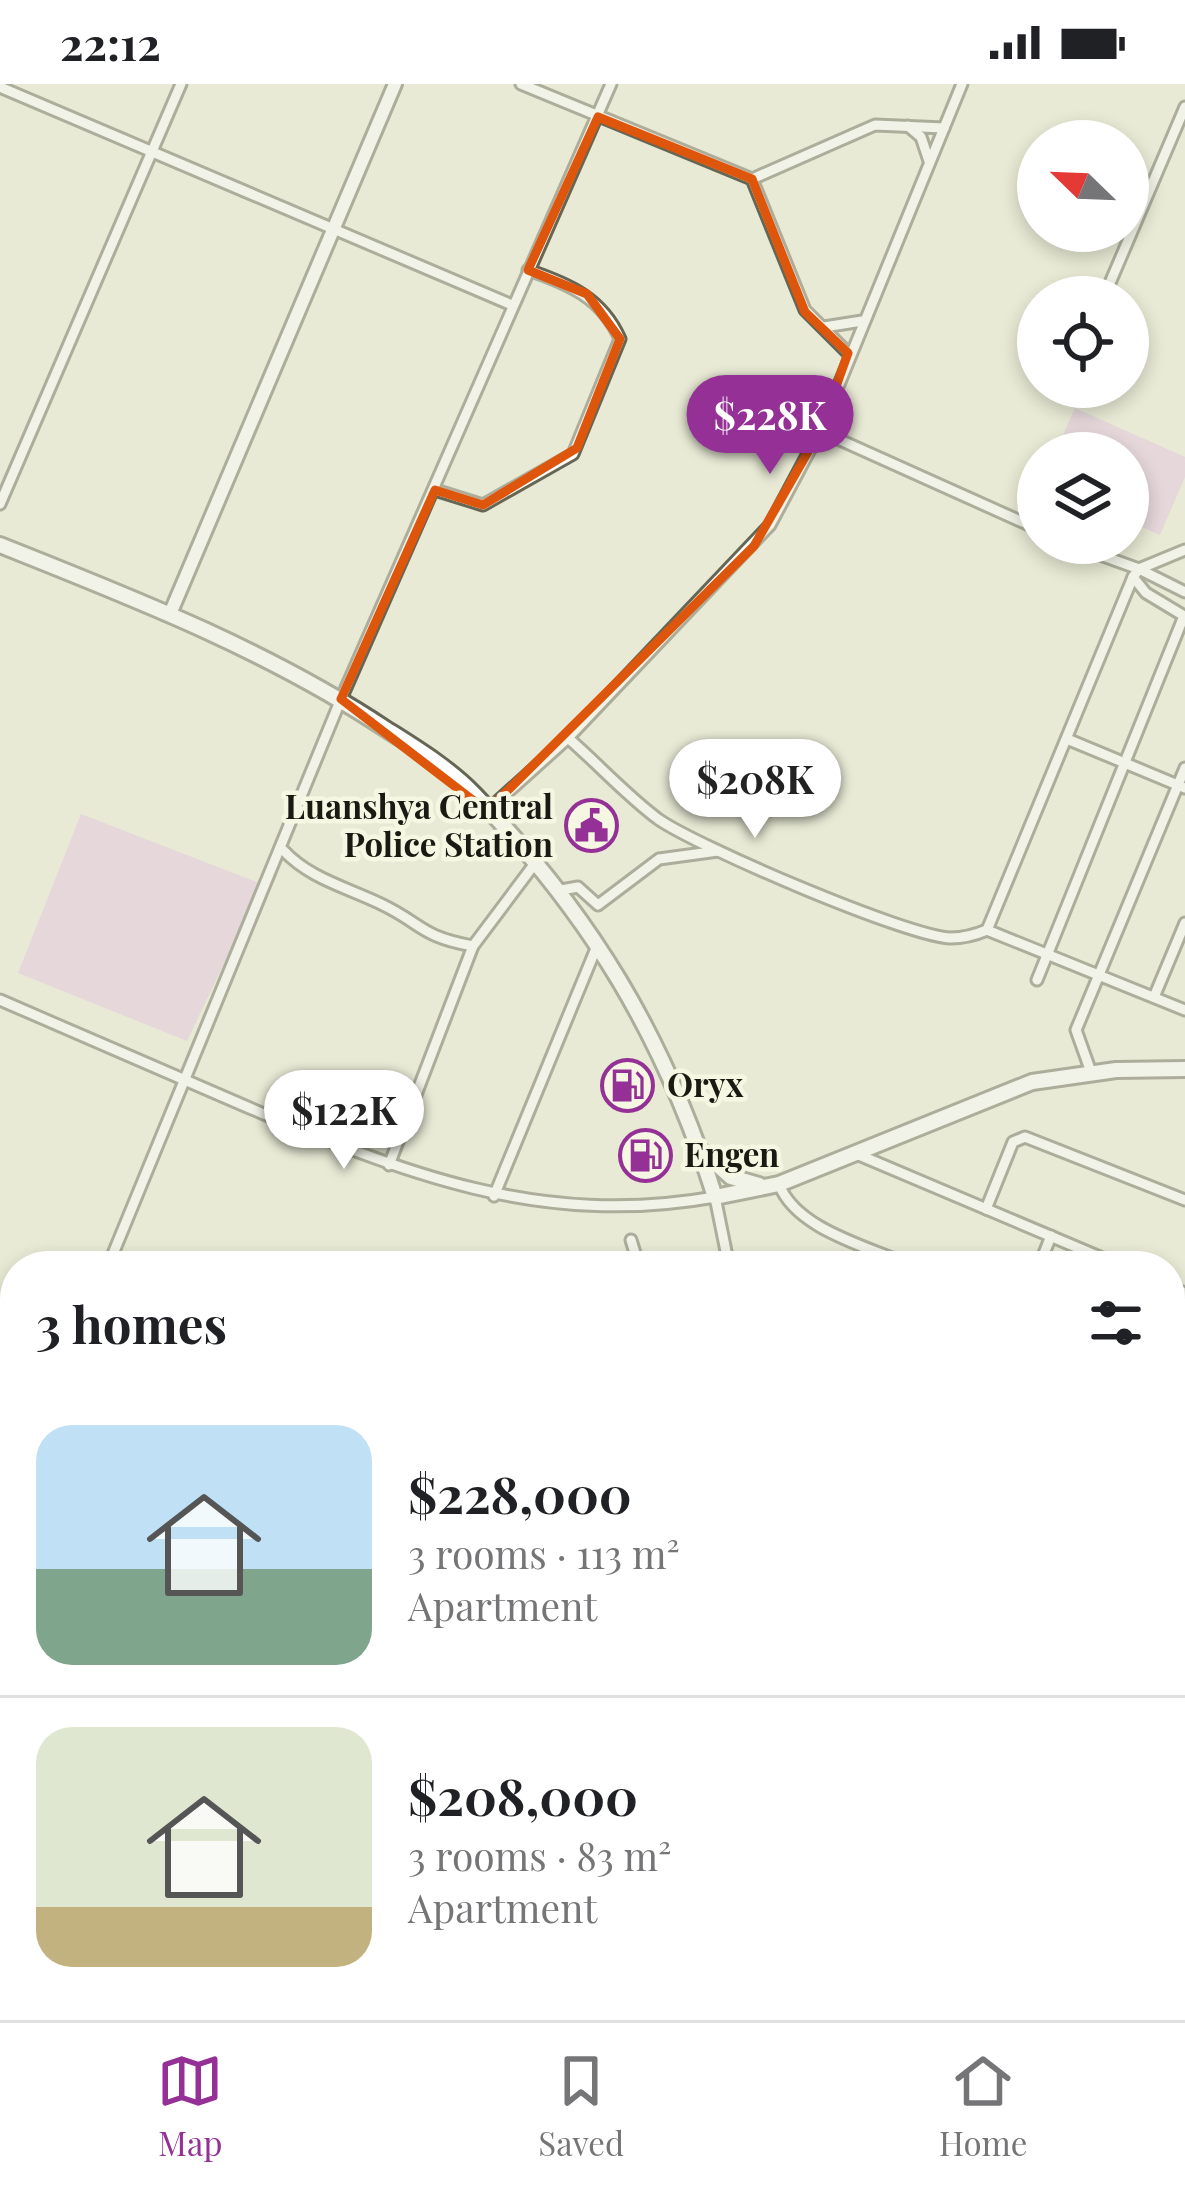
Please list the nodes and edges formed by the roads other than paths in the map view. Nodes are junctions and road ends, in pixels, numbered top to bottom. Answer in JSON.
{"nodes":[{"id":1,"x":181,"y":84,"type":"edge"},
{"id":2,"x":395,"y":84,"type":"edge"},
{"id":3,"x":521,"y":84,"type":"edge"},
{"id":4,"x":611,"y":84,"type":"edge"},
{"id":5,"x":962,"y":84,"type":"edge"},
{"id":6,"x":0,"y":87,"type":"edge"},
{"id":7,"x":1185,"y":107,"type":"edge"},
{"id":8,"x":598,"y":117,"type":"junction"},
{"id":9,"x":908,"y":126,"type":"junction"},
{"id":10,"x":944,"y":128,"type":"junction"},
{"id":11,"x":151,"y":154,"type":"junction"},
{"id":12,"x":929,"y":161,"type":"junction"},
{"id":13,"x":752,"y":179,"type":"junction"},
{"id":14,"x":336,"y":232,"type":"junction"},
{"id":15,"x":528,"y":270,"type":"junction"},
{"id":16,"x":1113,"y":276,"type":"edge"},
{"id":17,"x":512,"y":305,"type":"junction"},
{"id":18,"x":862,"y":321,"type":"junction"},
{"id":19,"x":824,"y":327,"type":"junction"},
{"id":20,"x":848,"y":353,"type":"junction"},
{"id":21,"x":820,"y":431,"type":"junction"},
{"id":22,"x":435,"y":490,"type":"junction"},
{"id":23,"x":0,"y":504,"type":"edge"},
{"id":24,"x":1017,"y":520,"type":"edge"},
{"id":25,"x":0,"y":545,"type":"edge"},
{"id":26,"x":1185,"y":550,"type":"edge"},
{"id":27,"x":1115,"y":564,"type":"edge"},
{"id":28,"x":1136,"y":573,"type":"junction"},
{"id":29,"x":1185,"y":592,"type":"edge"},
{"id":30,"x":170,"y":614,"type":"junction"},
{"id":31,"x":1184,"y":616,"type":"edge"},
{"id":32,"x":341,"y":699,"type":"junction"},
{"id":33,"x":568,"y":738,"type":"junction"},
{"id":34,"x":1067,"y":739,"type":"junction"},
{"id":35,"x":1126,"y":762,"type":"junction"},
{"id":36,"x":1185,"y":768,"type":"edge"},
{"id":37,"x":1181,"y":786,"type":"edge"},
{"id":38,"x":487,"y":811,"type":"junction"},
{"id":39,"x":283,"y":850,"type":"junction"},
{"id":40,"x":721,"y":850,"type":"junction"},
{"id":41,"x":536,"y":862,"type":"junction"},
{"id":42,"x":561,"y":890,"type":"junction"},
{"id":43,"x":1185,"y":923,"type":"edge"},
{"id":44,"x":987,"y":931,"type":"junction"},
{"id":45,"x":598,"y":944,"type":"junction"},
{"id":46,"x":473,"y":946,"type":"junction"},
{"id":47,"x":1046,"y":954,"type":"junction"},
{"id":48,"x":1099,"y":977,"type":"junction"},
{"id":49,"x":1037,"y":980,"type":"dead end"},
{"id":50,"x":1154,"y":997,"type":"junction"},
{"id":51,"x":0,"y":1000,"type":"edge"},
{"id":52,"x":1185,"y":1010,"type":"edge"},
{"id":53,"x":1185,"y":1069,"type":"edge"},
{"id":54,"x":1091,"y":1072,"type":"junction"},
{"id":55,"x":186,"y":1080,"type":"junction"},
{"id":56,"x":700,"y":1148,"type":"junction"},
{"id":57,"x":859,"y":1155,"type":"junction"},
{"id":58,"x":389,"y":1165,"type":"junction"},
{"id":59,"x":776,"y":1185,"type":"junction"},
{"id":60,"x":494,"y":1196,"type":"junction"},
{"id":61,"x":715,"y":1197,"type":"junction"},
{"id":62,"x":1185,"y":1201,"type":"edge"},
{"id":63,"x":986,"y":1209,"type":"junction"},
{"id":64,"x":1051,"y":1236,"type":"junction"},
{"id":65,"x":631,"y":1240,"type":"dead end"},
{"id":66,"x":114,"y":1251,"type":"edge"},
{"id":67,"x":634,"y":1251,"type":"edge"},
{"id":68,"x":726,"y":1251,"type":"edge"},
{"id":69,"x":878,"y":1251,"type":"edge"},
{"id":70,"x":1045,"y":1251,"type":"edge"},
{"id":71,"x":1086,"y":1251,"type":"edge"}],
"edges":[{"from":1,"to":11,"type":"street"},
{"from":2,"to":14,"type":"street"},
{"from":3,"to":8,"type":"street"},
{"from":4,"to":8,"type":"street"},
{"from":5,"to":10,"type":"street"},
{"from":6,"to":11,"type":"street"},
{"from":7,"to":16,"type":"street"},
{"from":8,"to":13,"type":"street"},
{"from":8,"to":15,"type":"street"},
{"from":9,"to":10,"type":"street"},
{"from":9,"to":12,"type":"street"},
{"from":9,"to":13,"type":"street"},
{"from":10,"to":12,"type":"street"},
{"from":11,"to":14,"type":"street"},
{"from":11,"to":23,"type":"street"},
{"from":12,"to":18,"type":"street"},
{"from":13,"to":19,"type":"street"},
{"from":14,"to":17,"type":"street"},
{"from":14,"to":30,"type":"street"},
{"from":15,"to":17,"type":"street"},
{"from":15,"to":22,"type":"street"},
{"from":17,"to":22,"type":"street"},
{"from":18,"to":19,"type":"street"},
{"from":18,"to":20,"type":"street"},
{"from":19,"to":20,"type":"street"},
{"from":20,"to":21,"type":"street"},
{"from":21,"to":24,"type":"street"},
{"from":21,"to":33,"type":"street"},
{"from":22,"to":32,"type":"street"},
{"from":25,"to":30,"type":"main road"},
{"from":26,"to":28,"type":"street"},
{"from":27,"to":28,"type":"street"},
{"from":28,"to":29,"type":"street"},
{"from":28,"to":31,"type":"street"},
{"from":28,"to":34,"type":"street"},
{"from":30,"to":32,"type":"main road"},
{"from":31,"to":35,"type":"street"},
{"from":32,"to":38,"type":"main road"},
{"from":32,"to":39,"type":"street"},
{"from":33,"to":38,"type":"street"},
{"from":33,"to":40,"type":"street"},
{"from":34,"to":35,"type":"street"},
{"from":34,"to":44,"type":"street"},
{"from":35,"to":37,"type":"street"},
{"from":35,"to":47,"type":"street"},
{"from":36,"to":37,"type":"street"},
{"from":37,"to":48,"type":"street"},
{"from":38,"to":41,"type":"main road"},
{"from":39,"to":46,"type":"street"},
{"from":39,"to":55,"type":"street"},
{"from":40,"to":42,"type":"street"},
{"from":40,"to":44,"type":"street"},
{"from":41,"to":42,"type":"main road"},
{"from":41,"to":46,"type":"street"},
{"from":42,"to":45,"type":"main road"},
{"from":43,"to":50,"type":"street"},
{"from":44,"to":47,"type":"street"},
{"from":45,"to":56,"type":"main road"},
{"from":45,"to":60,"type":"street"},
{"from":46,"to":58,"type":"street"},
{"from":47,"to":48,"type":"street"},
{"from":47,"to":49,"type":"street"},
{"from":48,"to":50,"type":"street"},
{"from":48,"to":54,"type":"street"},
{"from":50,"to":52,"type":"street"},
{"from":51,"to":55,"type":"street"},
{"from":53,"to":54,"type":"main road"},
{"from":54,"to":57,"type":"main road"},
{"from":55,"to":58,"type":"street"},
{"from":55,"to":66,"type":"street"},
{"from":56,"to":59,"type":"main road"},
{"from":56,"to":61,"type":"main road"},
{"from":57,"to":59,"type":"main road"},
{"from":57,"to":63,"type":"street"},
{"from":58,"to":60,"type":"street"},
{"from":59,"to":61,"type":"main road"},
{"from":59,"to":69,"type":"street"},
{"from":60,"to":61,"type":"street"},
{"from":61,"to":68,"type":"street"},
{"from":62,"to":63,"type":"street"},
{"from":63,"to":64,"type":"street"},
{"from":64,"to":70,"type":"street"},
{"from":64,"to":71,"type":"street"},
{"from":65,"to":67,"type":"street"}]}
